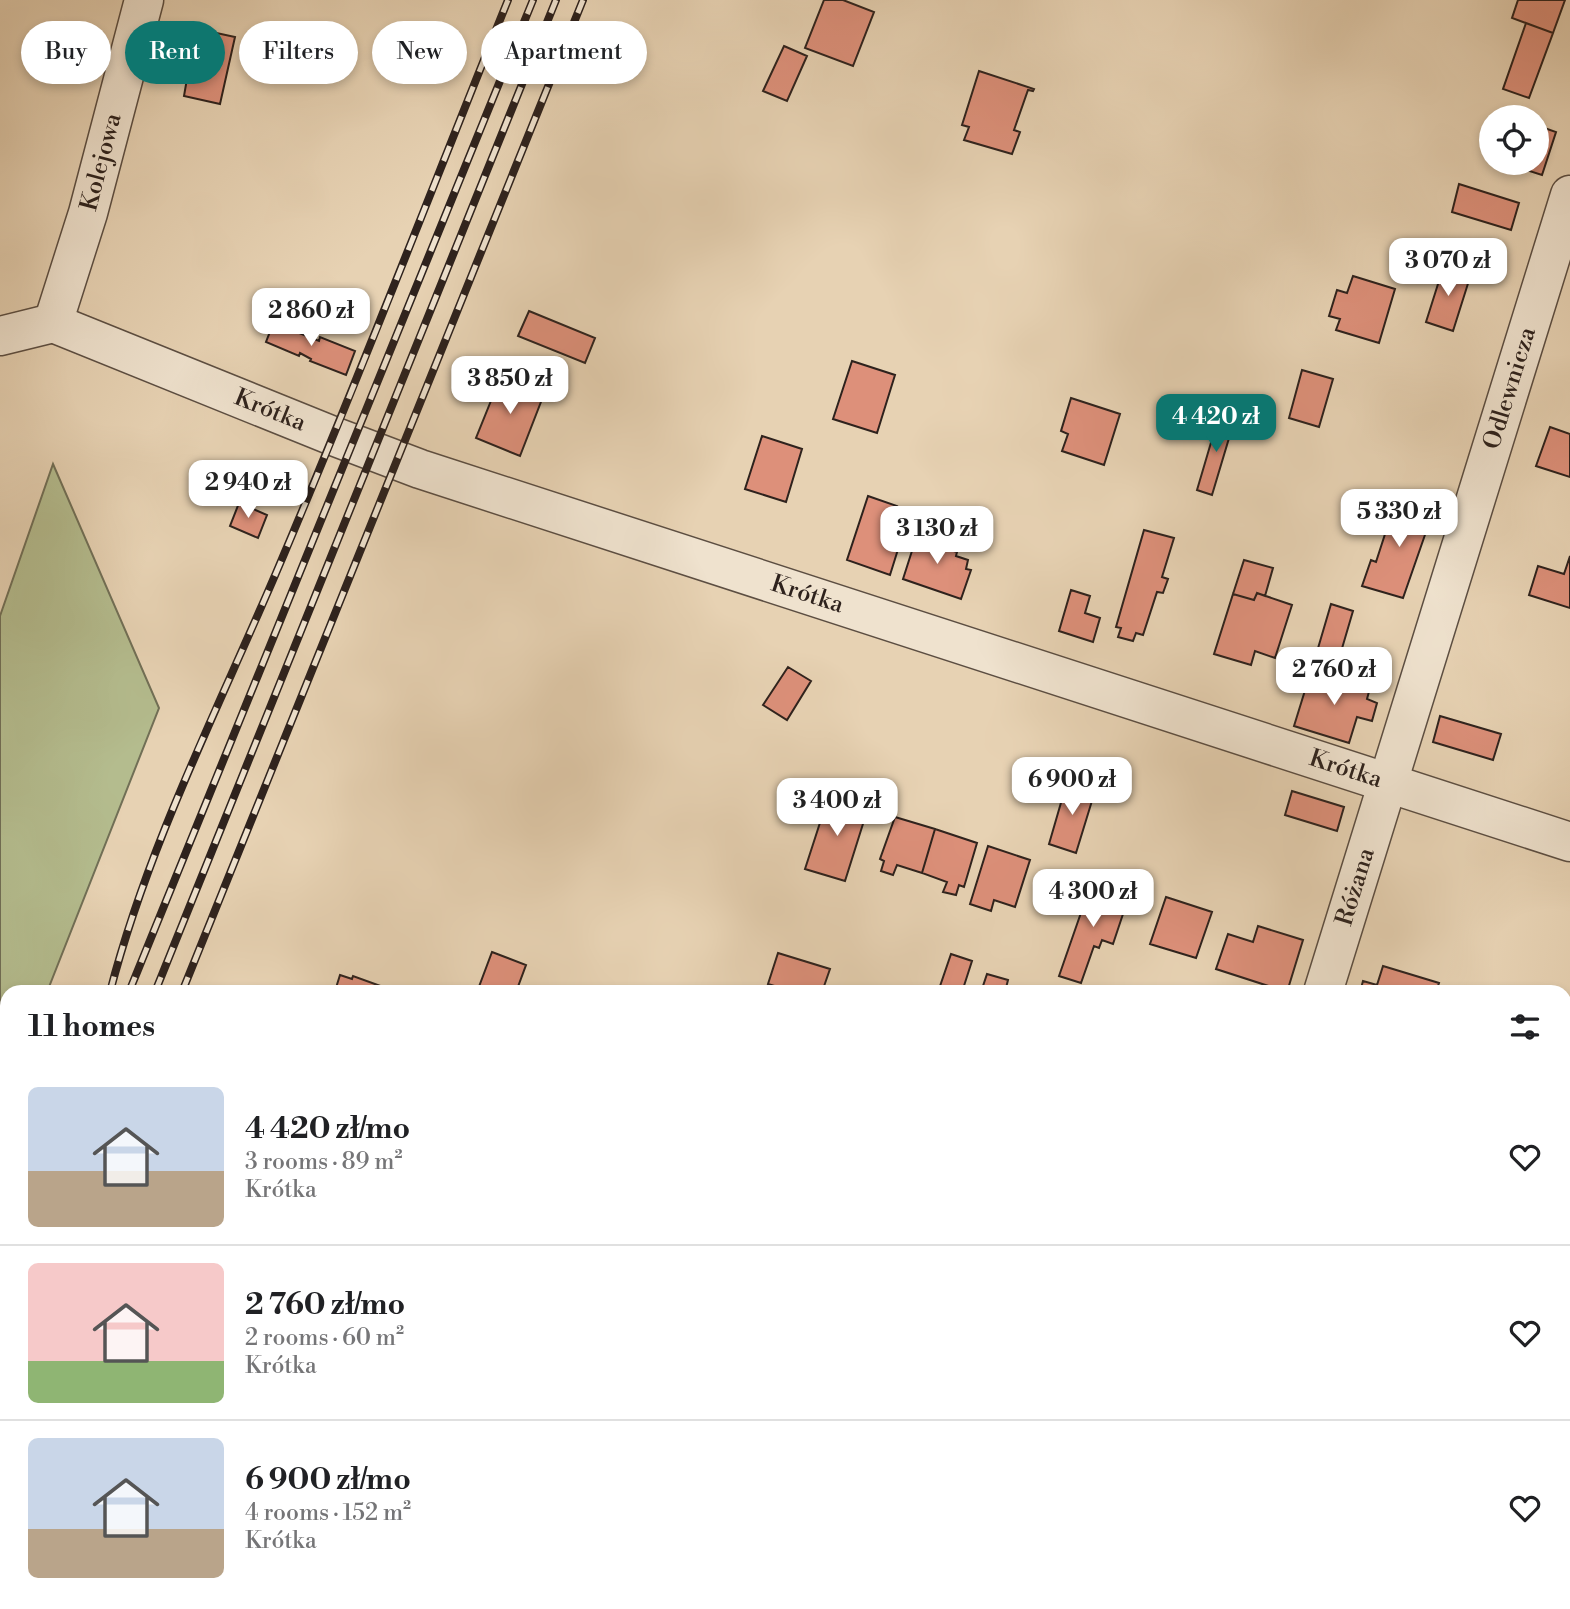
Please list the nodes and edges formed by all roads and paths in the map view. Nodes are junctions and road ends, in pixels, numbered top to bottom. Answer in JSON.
{"nodes":[{"id":1,"x":144,"y":0,"type":"edge"},
{"id":2,"x":1570,"y":195,"type":"edge"},
{"id":3,"x":53,"y":323,"type":"junction"},
{"id":4,"x":0,"y":335,"type":"edge"},
{"id":5,"x":1388,"y":782,"type":"junction"},
{"id":6,"x":1570,"y":842,"type":"edge"},
{"id":7,"x":1325,"y":985,"type":"edge"}],
"edges":[{"from":1,"to":3,"type":"street","name":"Kolejowa"},
{"from":2,"to":5,"type":"street","name":"Odlewnicza"},
{"from":3,"to":4,"type":"street"},
{"from":3,"to":5,"type":"street","name":"Krótka"},
{"from":5,"to":6,"type":"street","name":"Krótka"},
{"from":5,"to":7,"type":"street","name":"Różana"}]}
